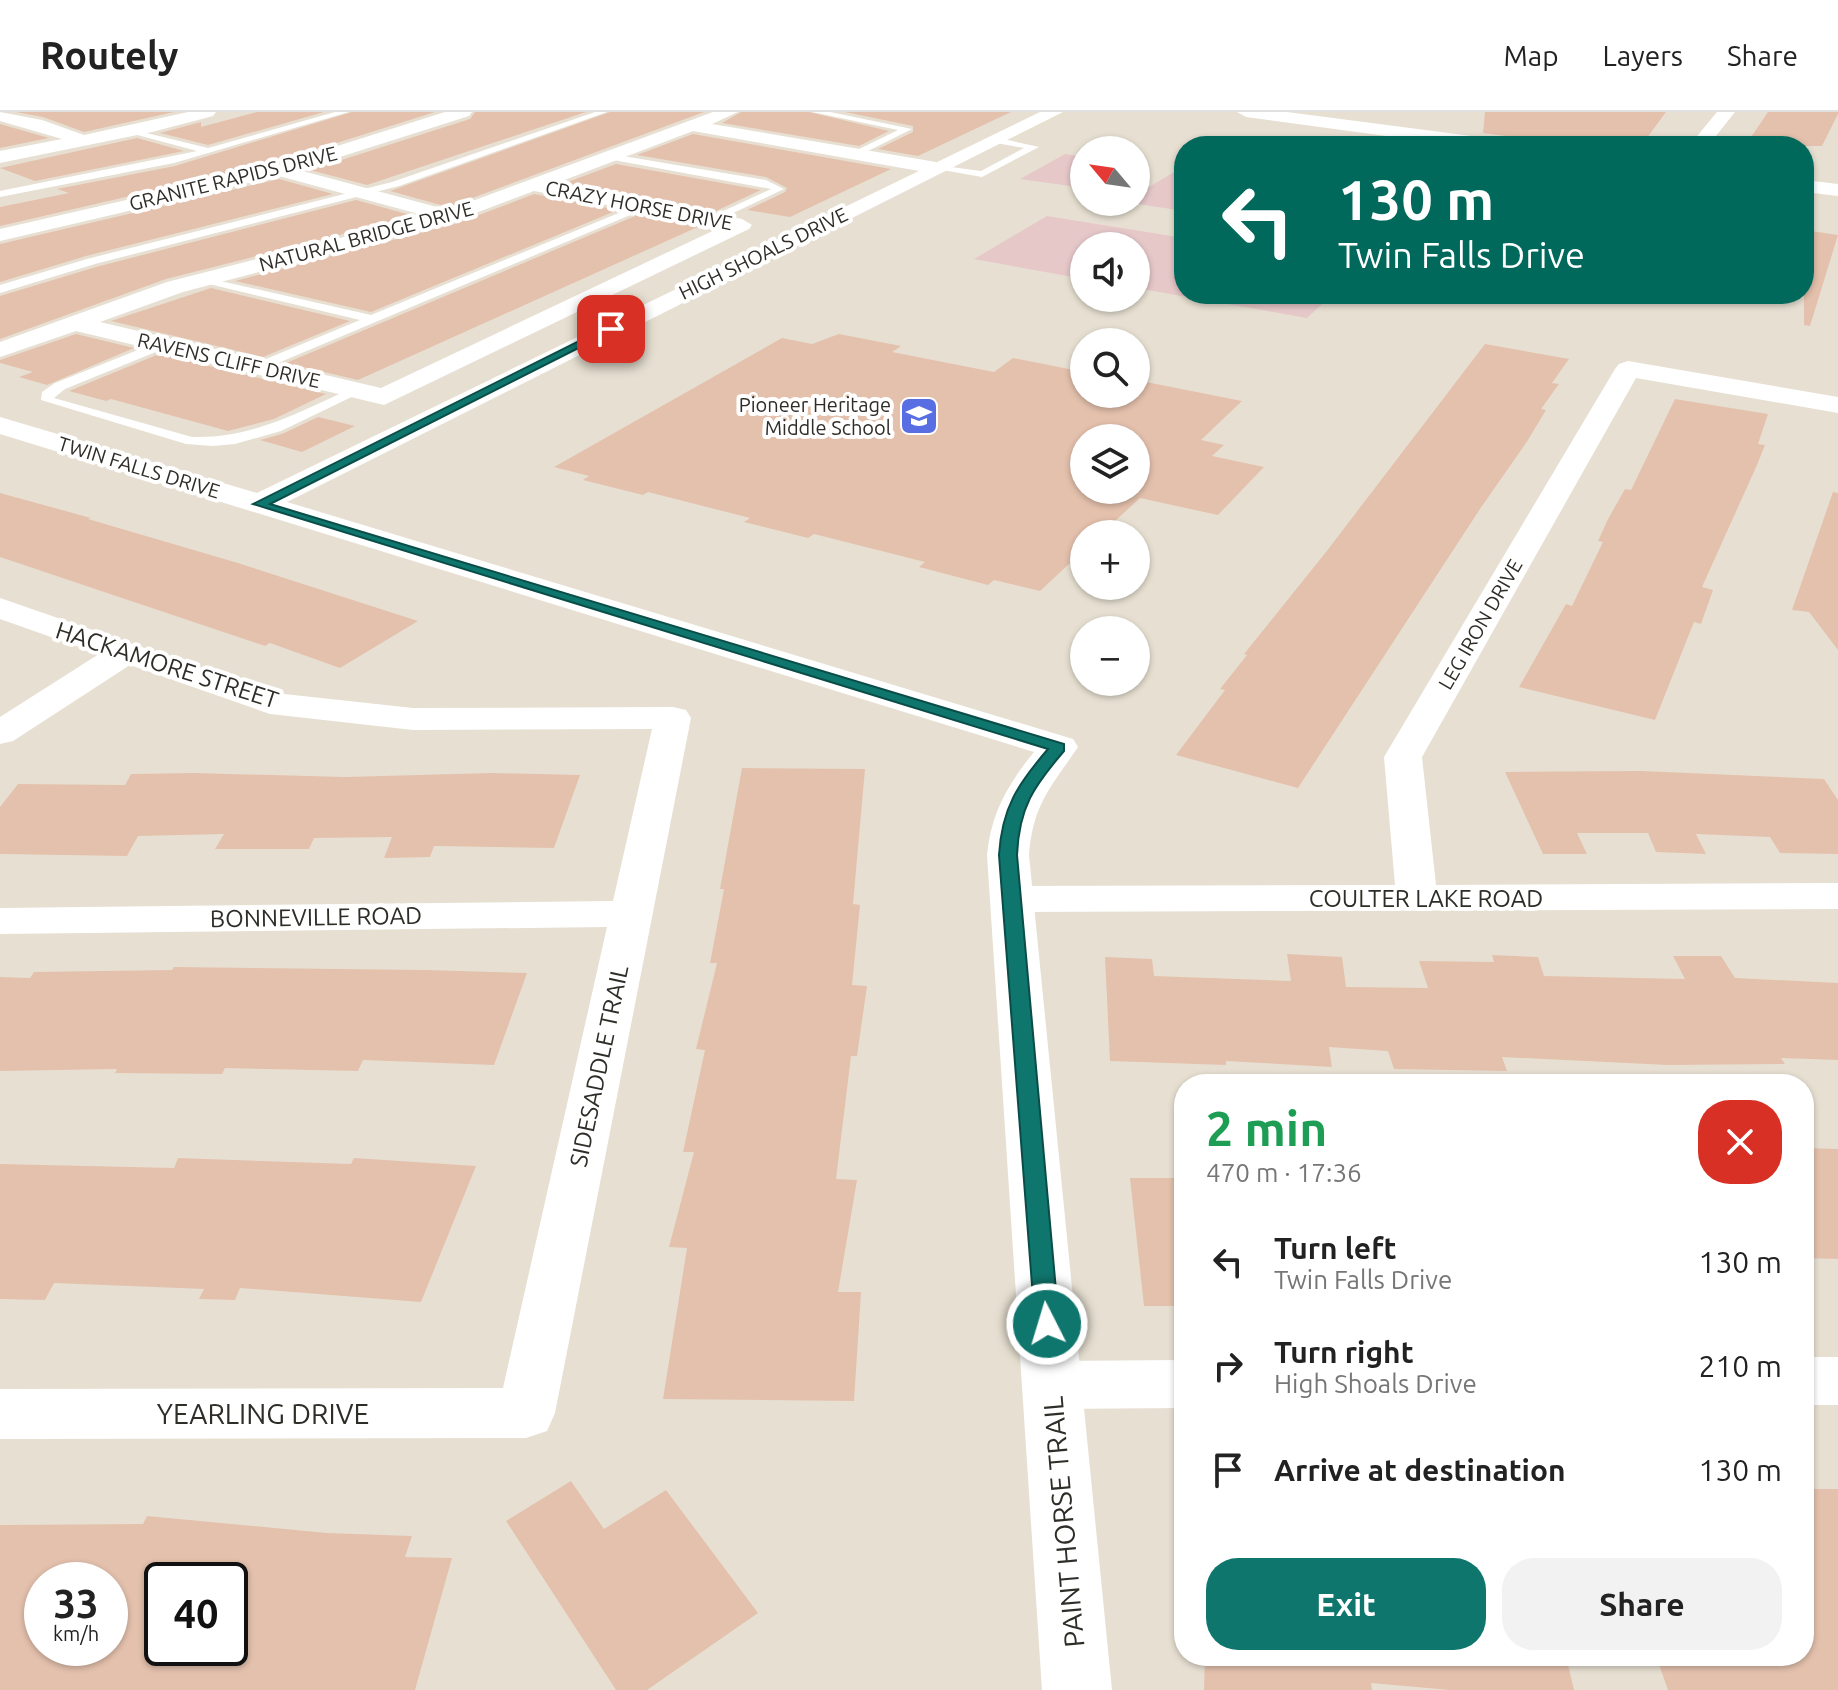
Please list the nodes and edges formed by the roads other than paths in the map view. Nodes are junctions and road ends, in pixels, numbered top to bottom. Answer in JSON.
{"nodes":[{"id":1,"x":207,"y":112,"type":"edge"},
{"id":2,"x":345,"y":112,"type":"edge"},
{"id":3,"x":463,"y":112,"type":"edge"},
{"id":4,"x":603,"y":112,"type":"edge"},
{"id":5,"x":729,"y":112,"type":"edge"},
{"id":6,"x":816,"y":112,"type":"edge"},
{"id":7,"x":1246,"y":112,"type":"edge"},
{"id":8,"x":1706,"y":112,"type":"edge"},
{"id":9,"x":1046,"y":113,"type":"edge"},
{"id":10,"x":1725,"y":113,"type":"edge"},
{"id":11,"x":3,"y":118,"type":"edge"},
{"id":12,"x":693,"y":126,"type":"junction"},
{"id":13,"x":133,"y":131,"type":"junction"},
{"id":14,"x":1427,"y":136,"type":"edge"},
{"id":15,"x":1706,"y":136,"type":"edge"},
{"id":16,"x":994,"y":140,"type":"junction"},
{"id":17,"x":82,"y":141,"type":"junction"},
{"id":18,"x":209,"y":151,"type":"junction"},
{"id":19,"x":854,"y":155,"type":"junction"},
{"id":20,"x":0,"y":157,"type":"edge"},
{"id":21,"x":611,"y":157,"type":"junction"},
{"id":22,"x":936,"y":168,"type":"junction"},
{"id":23,"x":279,"y":170,"type":"junction"},
{"id":24,"x":535,"y":186,"type":"junction"},
{"id":25,"x":1814,"y":187,"type":"edge"},
{"id":26,"x":1838,"y":190,"type":"edge"},
{"id":27,"x":364,"y":193,"type":"junction"},
{"id":28,"x":0,"y":194,"type":"edge"},
{"id":29,"x":643,"y":206,"type":"junction"},
{"id":30,"x":450,"y":216,"type":"junction"},
{"id":31,"x":712,"y":220,"type":"junction"},
{"id":32,"x":0,"y":235,"type":"edge"},
{"id":33,"x":198,"y":280,"type":"junction"},
{"id":34,"x":0,"y":289,"type":"edge"},
{"id":35,"x":371,"y":319,"type":"junction"},
{"id":36,"x":73,"y":323,"type":"junction"},
{"id":37,"x":163,"y":344,"type":"junction"},
{"id":38,"x":0,"y":350,"type":"edge"},
{"id":39,"x":259,"y":367,"type":"junction"},
{"id":40,"x":357,"y":391,"type":"junction"},
{"id":41,"x":384,"y":397,"type":"joint"},
{"id":42,"x":1838,"y":405,"type":"edge"},
{"id":43,"x":0,"y":425,"type":"edge"},
{"id":44,"x":259,"y":504,"type":"junction"},
{"id":45,"x":0,"y":608,"type":"edge"},
{"id":46,"x":125,"y":653,"type":"junction"},
{"id":47,"x":673,"y":718,"type":"joint"},
{"id":48,"x":0,"y":733,"type":"edge"},
{"id":49,"x":1059,"y":747,"type":"joint"},
{"id":50,"x":1838,"y":896,"type":"edge"},
{"id":51,"x":1417,"y":898,"type":"junction"},
{"id":52,"x":1013,"y":899,"type":"junction"},
{"id":53,"x":632,"y":914,"type":"junction"},
{"id":54,"x":0,"y":921,"type":"edge"},
{"id":55,"x":1814,"y":1381,"type":"edge"},
{"id":56,"x":1838,"y":1381,"type":"edge"},
{"id":57,"x":1174,"y":1384,"type":"edge"},
{"id":58,"x":1052,"y":1385,"type":"junction"},
{"id":59,"x":526,"y":1413,"type":"joint"},
{"id":60,"x":0,"y":1414,"type":"edge"},
{"id":61,"x":1077,"y":1690,"type":"edge"}],
"edges":[{"from":1,"to":13,"type":"street"},
{"from":2,"to":18,"type":"lane"},
{"from":3,"to":23,"type":"street","name":"GRANITE RAPIDS DRIVE"},
{"from":4,"to":27,"type":"lane"},
{"from":5,"to":12,"type":"street","name":"NATURAL BRIDGE DRIVE"},
{"from":6,"to":19,"type":"lane"},
{"from":7,"to":14,"type":"street"},
{"from":8,"to":10,"type":"street"},
{"from":9,"to":16,"type":"street","name":"HIGH SHOALS DRIVE"},
{"from":10,"to":15,"type":"street"},
{"from":11,"to":17,"type":"street"},
{"from":12,"to":19,"type":"street"},
{"from":12,"to":21,"type":"street","name":"NATURAL BRIDGE DRIVE"},
{"from":13,"to":17,"type":"street"},
{"from":13,"to":18,"type":"lane"},
{"from":16,"to":22,"type":"street","name":"HIGH SHOALS DRIVE"},
{"from":16,"to":22,"type":"lane"},
{"from":17,"to":20,"type":"street"},
{"from":18,"to":28,"type":"lane"},
{"from":19,"to":22,"type":"street"},
{"from":21,"to":24,"type":"street","name":"NATURAL BRIDGE DRIVE"},
{"from":21,"to":31,"type":"lane"},
{"from":22,"to":44,"type":"street","name":"HIGH SHOALS DRIVE"},
{"from":23,"to":27,"type":"street"},
{"from":23,"to":32,"type":"street","name":"GRANITE RAPIDS DRIVE"},
{"from":24,"to":29,"type":"street","name":"CRAZY HORSE DRIVE"},
{"from":24,"to":30,"type":"street","name":"NATURAL BRIDGE DRIVE"},
{"from":25,"to":26,"type":"street"},
{"from":27,"to":30,"type":"street"},
{"from":27,"to":34,"type":"lane"},
{"from":29,"to":31,"type":"street","name":"CRAZY HORSE DRIVE"},
{"from":29,"to":35,"type":"lane"},
{"from":30,"to":33,"type":"street","name":"NATURAL BRIDGE DRIVE"},
{"from":31,"to":41,"type":"street","name":"CRAZY HORSE DRIVE"},
{"from":33,"to":35,"type":"lane"},
{"from":33,"to":36,"type":"street","name":"NATURAL BRIDGE DRIVE"},
{"from":35,"to":39,"type":"lane"},
{"from":36,"to":37,"type":"street","name":"RAVENS CLIFF DRIVE"},
{"from":36,"to":38,"type":"street","name":"NATURAL BRIDGE DRIVE"},
{"from":37,"to":39,"type":"street","name":"RAVENS CLIFF DRIVE"},
{"from":37,"to":40,"type":"lane"},
{"from":39,"to":40,"type":"street","name":"RAVENS CLIFF DRIVE"},
{"from":40,"to":41,"type":"street","name":"RAVENS CLIFF DRIVE"},
{"from":42,"to":51,"type":"street","name":"LEG IRON DRIVE"},
{"from":43,"to":44,"type":"street","name":"TWIN FALLS DRIVE"},
{"from":44,"to":49,"type":"street","name":"TWIN FALLS DRIVE"},
{"from":45,"to":46,"type":"street","name":"HACKAMORE STREET"},
{"from":46,"to":47,"type":"street","name":"HACKAMORE STREET"},
{"from":46,"to":48,"type":"street"},
{"from":47,"to":53,"type":"street","name":"SIDESADDLE TRAIL"},
{"from":49,"to":52,"type":"street","name":"PAINT HORSE TRAIL"},
{"from":50,"to":51,"type":"street","name":"COULTER LAKE ROAD"},
{"from":51,"to":52,"type":"street","name":"COULTER LAKE ROAD"},
{"from":52,"to":58,"type":"street","name":"PAINT HORSE TRAIL"},
{"from":53,"to":54,"type":"street","name":"BONNEVILLE ROAD"},
{"from":53,"to":59,"type":"street","name":"SIDESADDLE TRAIL"},
{"from":55,"to":56,"type":"street"},
{"from":57,"to":58,"type":"street"},
{"from":58,"to":61,"type":"street","name":"PAINT HORSE TRAIL"},
{"from":59,"to":60,"type":"street","name":"YEARLING DRIVE"}]}
